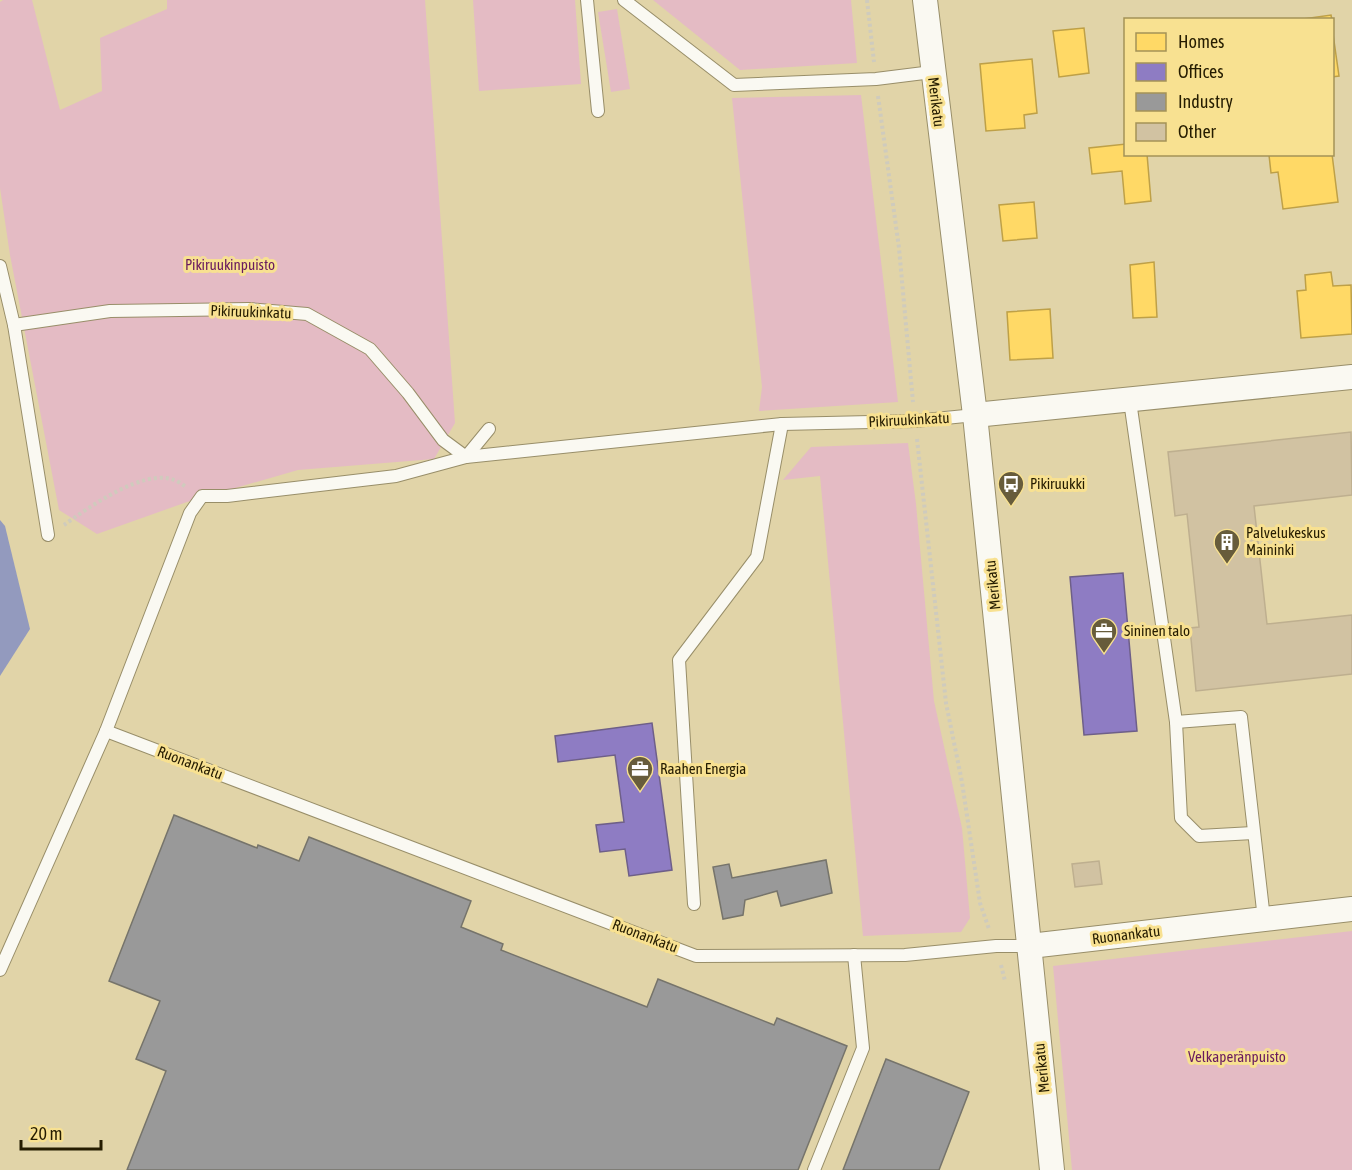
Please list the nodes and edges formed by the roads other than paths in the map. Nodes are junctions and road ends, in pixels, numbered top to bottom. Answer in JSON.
{"nodes":[{"id":1,"x":587,"y":0,"type":"edge"},
{"id":2,"x":624,"y":0,"type":"edge"},
{"id":3,"x":925,"y":0,"type":"edge"},
{"id":4,"x":932,"y":72,"type":"junction"},
{"id":5,"x":598,"y":111,"type":"dead end"},
{"id":6,"x":0,"y":266,"type":"edge"},
{"id":7,"x":14,"y":325,"type":"junction"},
{"id":8,"x":1352,"y":377,"type":"edge"},
{"id":9,"x":1130,"y":400,"type":"junction"},
{"id":10,"x":975,"y":415,"type":"junction"},
{"id":11,"x":783,"y":424,"type":"junction"},
{"id":12,"x":489,"y":429,"type":"dead end"},
{"id":13,"x":466,"y":457,"type":"junction"},
{"id":14,"x":48,"y":535,"type":"road end"},
{"id":15,"x":1176,"y":722,"type":"junction"},
{"id":16,"x":106,"y":731,"type":"junction"},
{"id":17,"x":1253,"y":833,"type":"junction"},
{"id":18,"x":694,"y":904,"type":"dead end"},
{"id":19,"x":1352,"y":909,"type":"edge"},
{"id":20,"x":1264,"y":919,"type":"junction"},
{"id":21,"x":1030,"y":946,"type":"junction"},
{"id":22,"x":854,"y":955,"type":"junction"},
{"id":23,"x":0,"y":970,"type":"edge"},
{"id":24,"x":814,"y":1170,"type":"edge"},
{"id":25,"x":1052,"y":1170,"type":"edge"}],
"edges":[{"from":1,"to":5,"type":"lane"},
{"from":2,"to":4,"type":"lane"},
{"from":3,"to":4,"type":"street","name":"Merikatu"},
{"from":4,"to":10,"type":"street","name":"Merikatu"},
{"from":6,"to":7,"type":"lane"},
{"from":7,"to":13,"type":"lane","name":"Pikiruukinkatu"},
{"from":7,"to":14,"type":"lane"},
{"from":8,"to":9,"type":"street","name":"Pikiruukinkatu"},
{"from":9,"to":10,"type":"street","name":"Pikiruukinkatu"},
{"from":9,"to":15,"type":"lane"},
{"from":10,"to":11,"type":"lane","name":"Pikiruukinkatu"},
{"from":10,"to":21,"type":"street","name":"Merikatu"},
{"from":11,"to":13,"type":"lane","name":"Pikiruukinkatu"},
{"from":11,"to":18,"type":"lane"},
{"from":12,"to":13,"type":"lane"},
{"from":13,"to":16,"type":"lane","name":"Pikiruukinkatu"},
{"from":15,"to":17,"type":"lane"},
{"from":15,"to":17,"type":"lane"},
{"from":16,"to":22,"type":"lane","name":"Ruonankatu"},
{"from":16,"to":23,"type":"lane"},
{"from":17,"to":20,"type":"lane"},
{"from":19,"to":20,"type":"street","name":"Ruonankatu"},
{"from":20,"to":21,"type":"street","name":"Ruonankatu"},
{"from":21,"to":22,"type":"lane","name":"Ruonankatu"},
{"from":21,"to":25,"type":"street","name":"Merikatu"},
{"from":22,"to":24,"type":"lane"}]}
